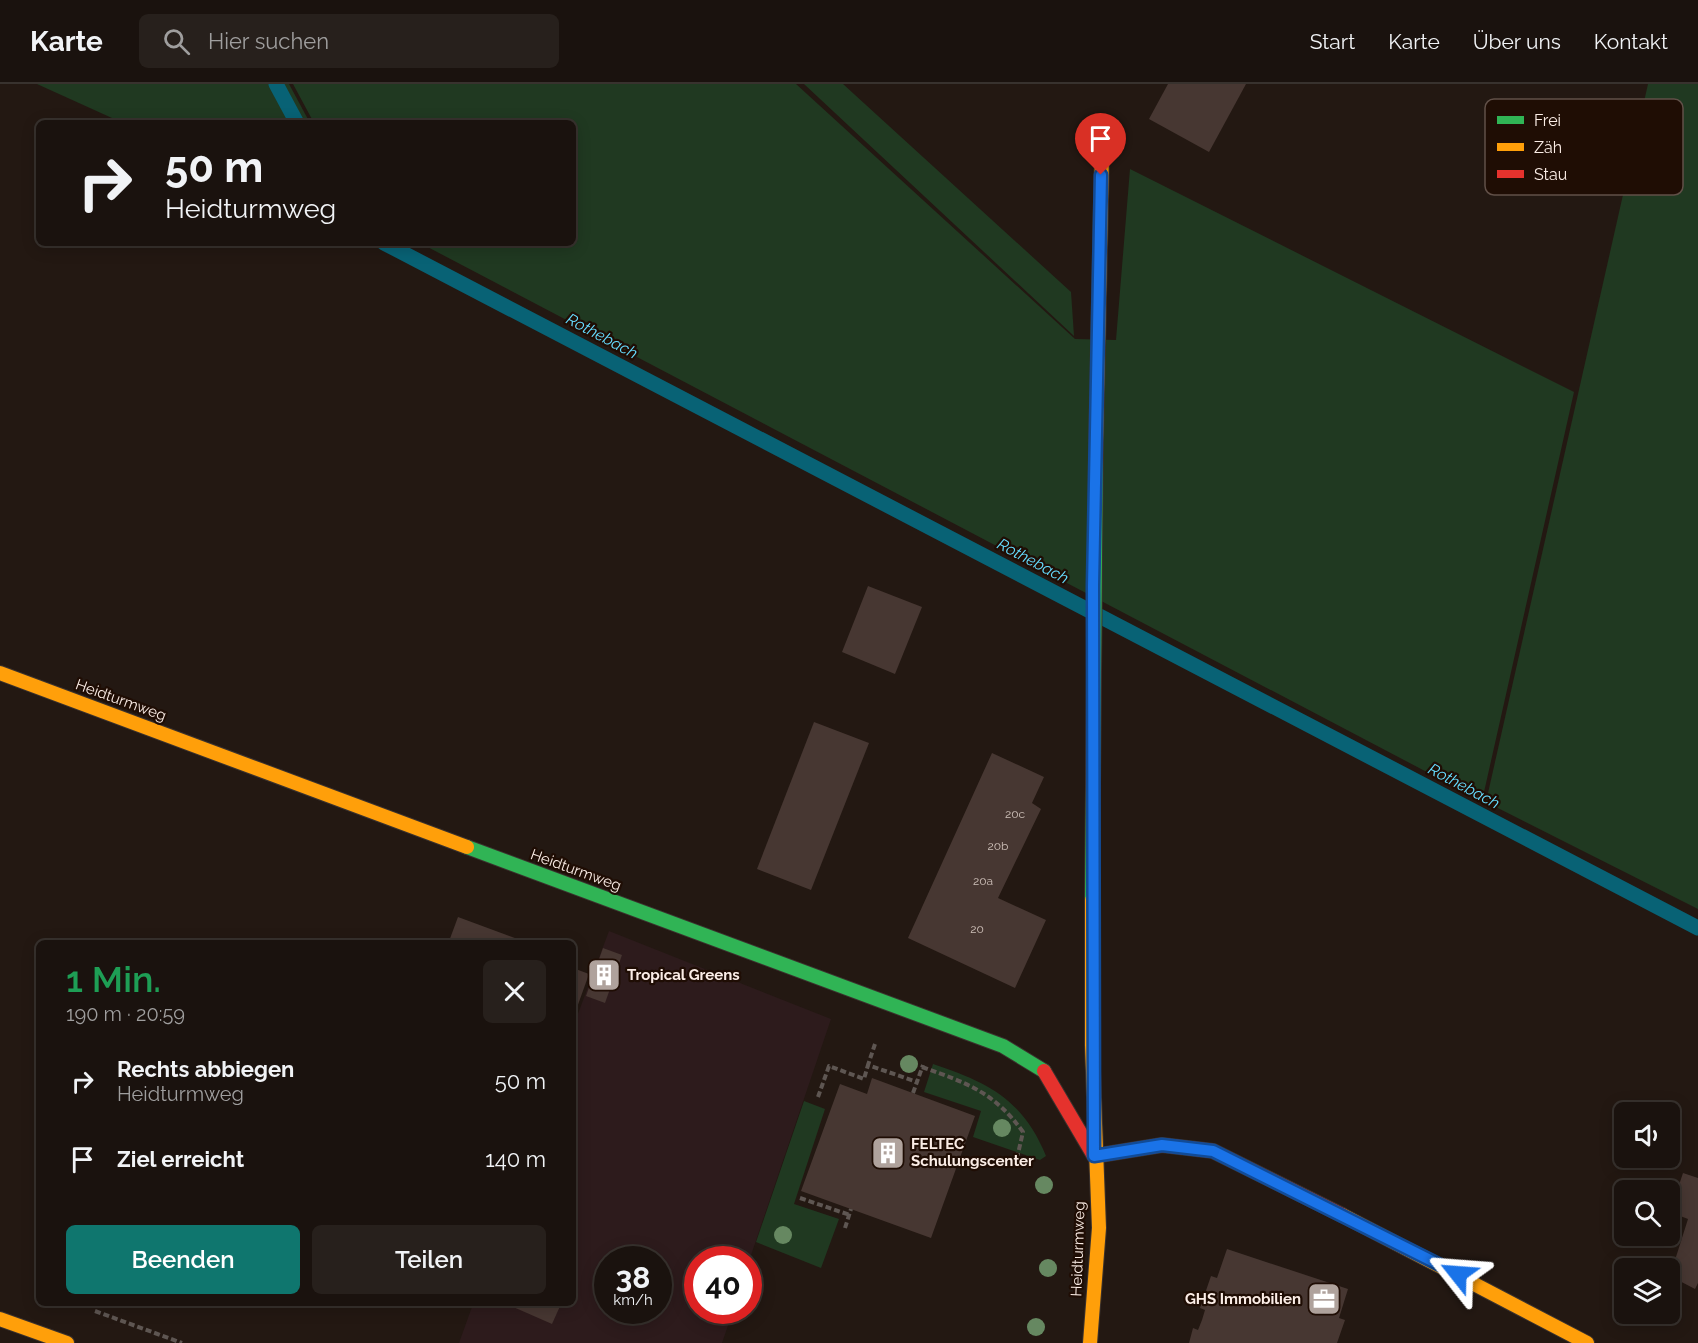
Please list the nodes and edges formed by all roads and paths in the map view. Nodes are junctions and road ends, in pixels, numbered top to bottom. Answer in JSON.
{"nodes":[{"id":1,"x":1102,"y":152,"type":"dead end"},
{"id":2,"x":0,"y":673,"type":"edge"},
{"id":3,"x":873,"y":1051,"type":"dead end"},
{"id":4,"x":868,"y":1065,"type":"junction"},
{"id":5,"x":916,"y":1082,"type":"junction"},
{"id":6,"x":913,"y":1093,"type":"dead end"},
{"id":7,"x":818,"y":1097,"type":"dead end"},
{"id":8,"x":1094,"y":1156,"type":"junction"},
{"id":9,"x":1017,"y":1158,"type":"dead end"},
{"id":10,"x":800,"y":1198,"type":"dead end"},
{"id":11,"x":851,"y":1209,"type":"dead end"},
{"id":12,"x":850,"y":1215,"type":"junction"},
{"id":13,"x":845,"y":1228,"type":"dead end"},
{"id":14,"x":86,"y":1307,"type":"dead end"},
{"id":15,"x":0,"y":1318,"type":"edge"},
{"id":16,"x":67,"y":1343,"type":"edge"},
{"id":17,"x":182,"y":1343,"type":"edge"},
{"id":18,"x":1090,"y":1343,"type":"edge"},
{"id":19,"x":1587,"y":1343,"type":"edge"}],
"edges":[{"from":1,"to":8,"type":"street","name":"Heidturmweg"},
{"from":2,"to":8,"type":"street","name":"Heidturmweg"},
{"from":3,"to":4,"type":"path"},
{"from":4,"to":5,"type":"path"},
{"from":4,"to":7,"type":"path"},
{"from":5,"to":6,"type":"path"},
{"from":5,"to":9,"type":"path"},
{"from":8,"to":18,"type":"street","name":"Heidturmweg"},
{"from":8,"to":19,"type":"street"},
{"from":10,"to":12,"type":"path"},
{"from":11,"to":12,"type":"path"},
{"from":12,"to":13,"type":"path"},
{"from":14,"to":17,"type":"path"},
{"from":15,"to":16,"type":"street"}]}
